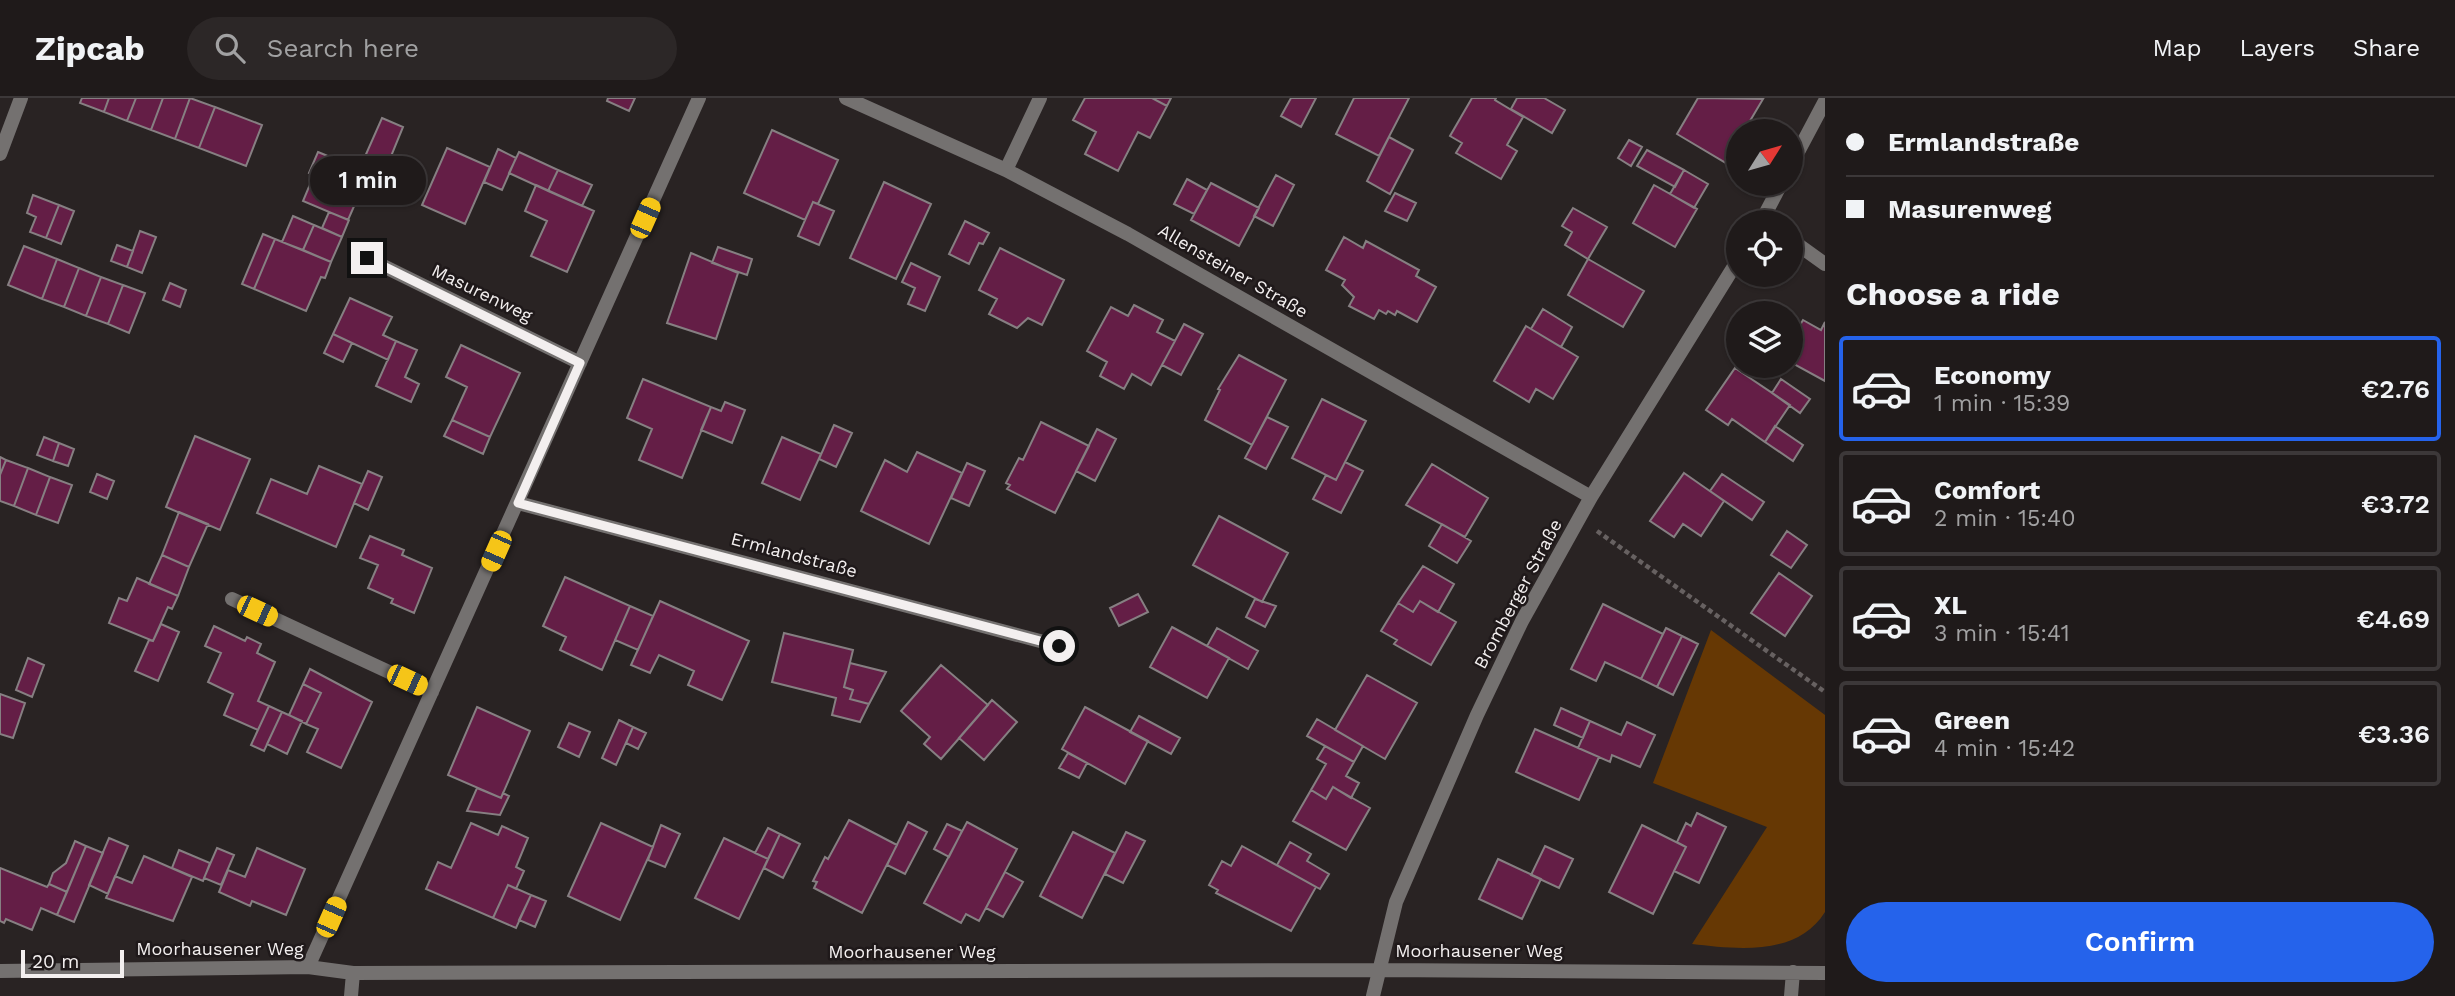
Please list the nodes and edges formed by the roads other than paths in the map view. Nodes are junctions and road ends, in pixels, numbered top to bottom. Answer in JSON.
{"nodes":[{"id":1,"x":21,"y":98,"type":"edge"},
{"id":2,"x":699,"y":98,"type":"edge"},
{"id":3,"x":846,"y":98,"type":"edge"},
{"id":4,"x":1040,"y":98,"type":"edge"},
{"id":5,"x":1825,"y":101,"type":"edge"},
{"id":6,"x":1803,"y":142,"type":"edge"},
{"id":7,"x":0,"y":154,"type":"edge"},
{"id":8,"x":1006,"y":170,"type":"junction"},
{"id":9,"x":1803,"y":248,"type":"edge"},
{"id":10,"x":367,"y":258,"type":"dead end"},
{"id":11,"x":1825,"y":264,"type":"edge"},
{"id":12,"x":1726,"y":279,"type":"edge"},
{"id":13,"x":580,"y":363,"type":"junction"},
{"id":14,"x":1591,"y":497,"type":"junction"},
{"id":15,"x":518,"y":503,"type":"junction"},
{"id":16,"x":232,"y":599,"type":"dead end"},
{"id":17,"x":1059,"y":646,"type":"dead end"},
{"id":18,"x":432,"y":692,"type":"junction"},
{"id":19,"x":308,"y":967,"type":"junction"},
{"id":20,"x":1382,"y":970,"type":"junction"},
{"id":21,"x":0,"y":971,"type":"edge"},
{"id":22,"x":1793,"y":972,"type":"junction"},
{"id":23,"x":353,"y":973,"type":"junction"},
{"id":24,"x":1825,"y":973,"type":"edge"},
{"id":25,"x":351,"y":996,"type":"edge"},
{"id":26,"x":1373,"y":996,"type":"edge"},
{"id":27,"x":1791,"y":996,"type":"edge"}],
"edges":[{"from":1,"to":7,"type":"street"},
{"from":2,"to":13,"type":"street"},
{"from":3,"to":8,"type":"street","name":"Allensteiner Straße"},
{"from":4,"to":8,"type":"street"},
{"from":5,"to":6,"type":"street"},
{"from":8,"to":14,"type":"street","name":"Allensteiner Straße"},
{"from":9,"to":11,"type":"street"},
{"from":10,"to":13,"type":"street","name":"Masurenweg"},
{"from":12,"to":14,"type":"street","name":"Bromberger Straße"},
{"from":13,"to":15,"type":"street"},
{"from":14,"to":20,"type":"street","name":"Bromberger Straße"},
{"from":15,"to":17,"type":"street","name":"Ermlandstraße"},
{"from":15,"to":18,"type":"street"},
{"from":16,"to":18,"type":"street"},
{"from":18,"to":19,"type":"street"},
{"from":19,"to":21,"type":"street","name":"Moorhausener Weg"},
{"from":19,"to":23,"type":"street","name":"Moorhausener Weg"},
{"from":20,"to":22,"type":"street","name":"Moorhausener Weg"},
{"from":20,"to":23,"type":"street","name":"Moorhausener Weg"},
{"from":20,"to":26,"type":"street","name":"Bromberger Straße"},
{"from":22,"to":24,"type":"street","name":"Moorhausener Weg"},
{"from":22,"to":27,"type":"street"},
{"from":23,"to":25,"type":"street"}]}
